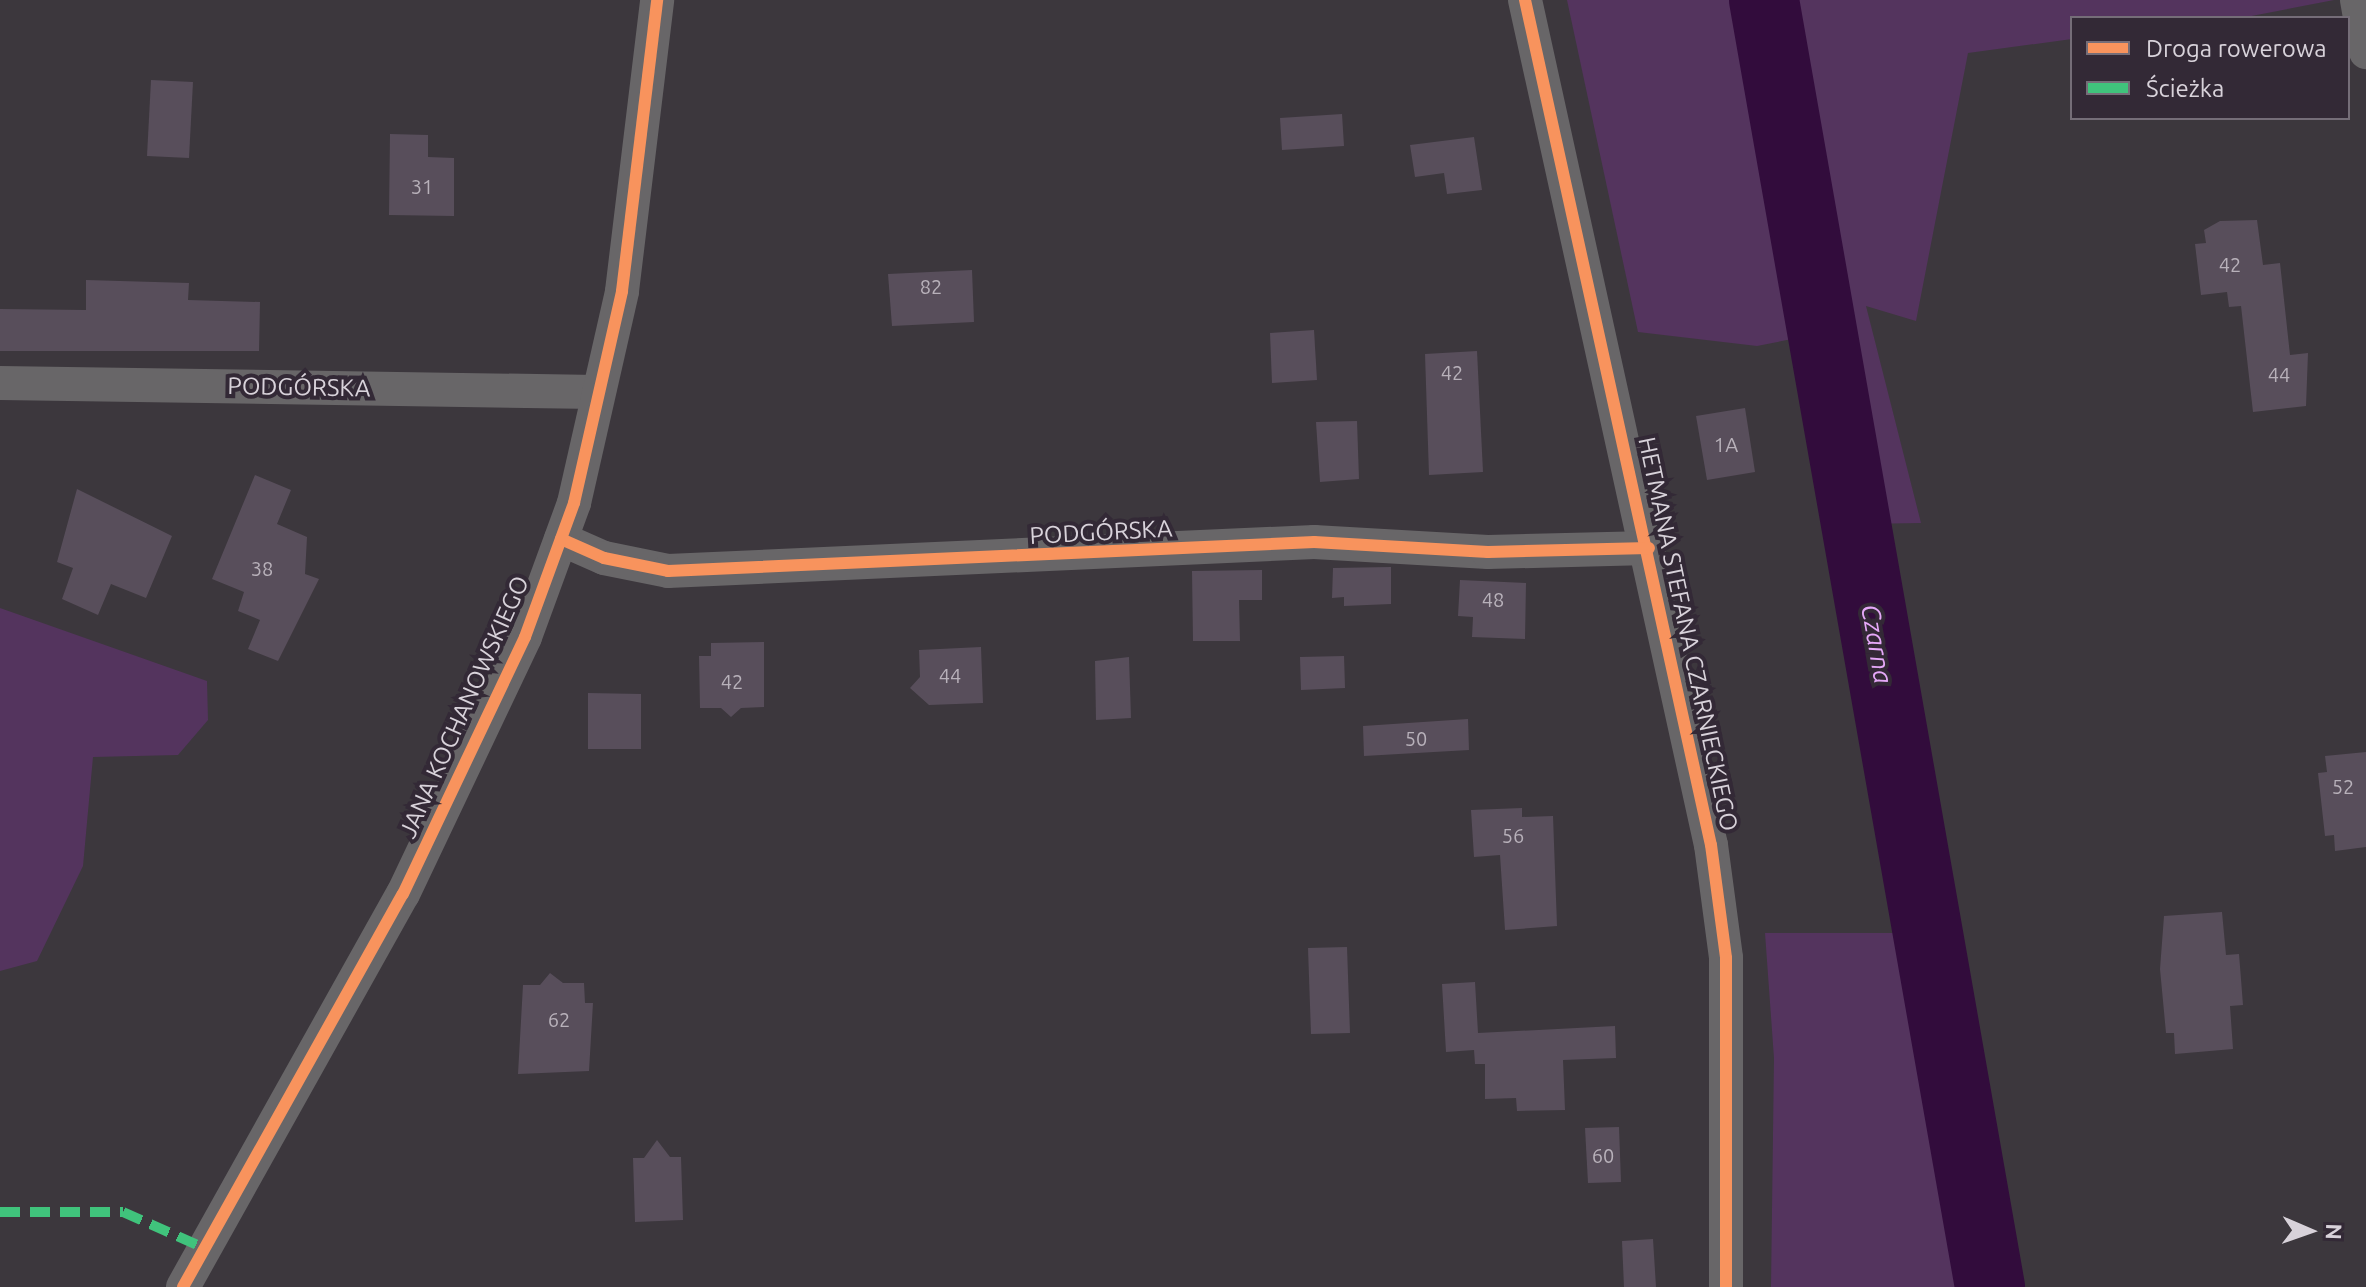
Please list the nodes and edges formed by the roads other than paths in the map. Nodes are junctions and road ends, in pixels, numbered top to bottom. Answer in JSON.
{"nodes":[{"id":1,"x":657,"y":0,"type":"edge"},
{"id":2,"x":1525,"y":0,"type":"edge"},
{"id":3,"x":2357,"y":0,"type":"edge"},
{"id":4,"x":2366,"y":52,"type":"edge"},
{"id":5,"x":0,"y":383,"type":"edge"},
{"id":6,"x":597,"y":392,"type":"junction"},
{"id":7,"x":561,"y":539,"type":"junction"},
{"id":8,"x":1649,"y":548,"type":"junction"},
{"id":9,"x":183,"y":1287,"type":"edge"},
{"id":10,"x":1726,"y":1287,"type":"edge"}],
"edges":[{"from":1,"to":6,"type":"street","name":"JANA KOCHANOWSKIEGO"},
{"from":2,"to":8,"type":"street","name":"HETMANA STEFANA CZARNIECKIEGO"},
{"from":3,"to":4,"type":"street"},
{"from":5,"to":6,"type":"street","name":"PODGÓRSKA"},
{"from":6,"to":7,"type":"street","name":"JANA KOCHANOWSKIEGO"},
{"from":7,"to":8,"type":"street","name":"PODGÓRSKA"},
{"from":7,"to":9,"type":"street","name":"JANA KOCHANOWSKIEGO"},
{"from":8,"to":10,"type":"street","name":"HETMANA STEFANA CZARNIECKIEGO"}]}
